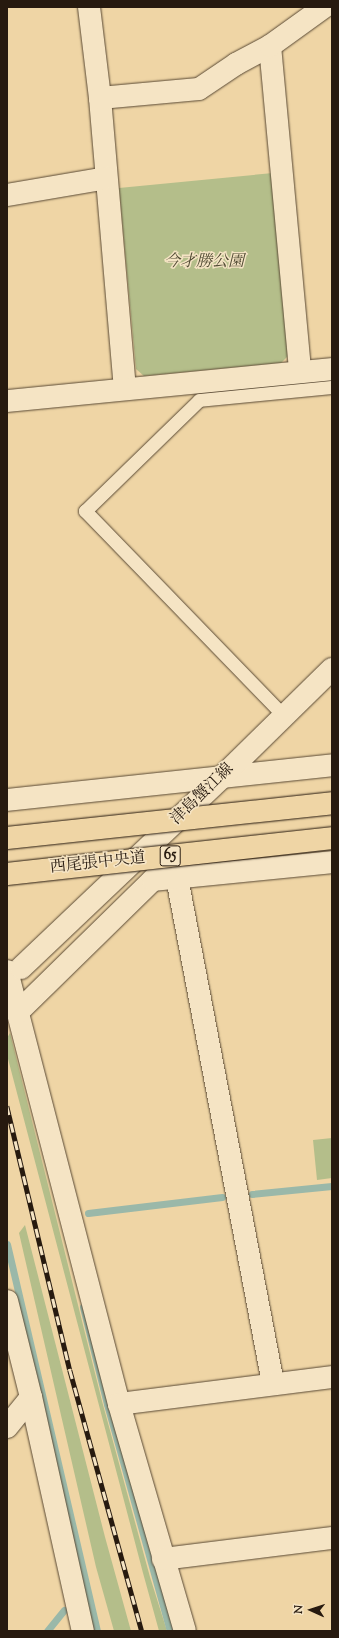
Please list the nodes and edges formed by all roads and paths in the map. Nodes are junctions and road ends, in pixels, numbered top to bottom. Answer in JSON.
{"nodes":[{"id":1,"x":89,"y":7,"type":"edge"},
{"id":2,"x":324,"y":7,"type":"edge"},
{"id":3,"x":270,"y":46,"type":"junction"},
{"id":4,"x":100,"y":98,"type":"junction"},
{"id":5,"x":106,"y":178,"type":"junction"},
{"id":6,"x":7,"y":195,"type":"edge"},
{"id":7,"x":332,"y":369,"type":"edge"},
{"id":8,"x":300,"y":372,"type":"junction"},
{"id":9,"x":332,"y":387,"type":"edge"},
{"id":10,"x":125,"y":389,"type":"junction"},
{"id":11,"x":7,"y":401,"type":"edge"},
{"id":12,"x":332,"y":669,"type":"edge"},
{"id":13,"x":284,"y":716,"type":"junction"},
{"id":14,"x":332,"y":765,"type":"edge"},
{"id":15,"x":222,"y":777,"type":"junction"},
{"id":16,"x":7,"y":800,"type":"edge"},
{"id":17,"x":332,"y":803,"type":"edge"},
{"id":18,"x":7,"y":838,"type":"edge"},
{"id":19,"x":332,"y":838,"type":"edge"},
{"id":20,"x":332,"y":862,"type":"edge"},
{"id":21,"x":7,"y":874,"type":"edge"},
{"id":22,"x":177,"y":878,"type":"junction"},
{"id":23,"x":14,"y":970,"type":"edge"},
{"id":24,"x":18,"y":1012,"type":"junction"},
{"id":25,"x":7,"y":1301,"type":"edge"},
{"id":26,"x":332,"y":1377,"type":"edge"},
{"id":27,"x":273,"y":1384,"type":"junction"},
{"id":28,"x":31,"y":1397,"type":"junction"},
{"id":29,"x":119,"y":1404,"type":"junction"},
{"id":30,"x":7,"y":1427,"type":"edge"},
{"id":31,"x":332,"y":1538,"type":"edge"},
{"id":32,"x":163,"y":1559,"type":"junction"},
{"id":33,"x":83,"y":1631,"type":"edge"},
{"id":34,"x":185,"y":1631,"type":"edge"}],
"edges":[{"from":1,"to":4,"type":"street"},
{"from":2,"to":3,"type":"street"},
{"from":3,"to":4,"type":"street"},
{"from":3,"to":8,"type":"street"},
{"from":4,"to":5,"type":"street"},
{"from":5,"to":6,"type":"street"},
{"from":5,"to":10,"type":"street"},
{"from":7,"to":8,"type":"street"},
{"from":8,"to":10,"type":"street"},
{"from":9,"to":13,"type":"lane"},
{"from":10,"to":11,"type":"street"},
{"from":12,"to":13,"type":"street","name":"津島蟹江線"},
{"from":13,"to":15,"type":"street","name":"津島蟹江線"},
{"from":14,"to":15,"type":"street"},
{"from":15,"to":16,"type":"street"},
{"from":15,"to":23,"type":"street","name":"津島蟹江線"},
{"from":17,"to":18,"type":"main road","number":"65","bridge":true},
{"from":19,"to":21,"type":"main road","name":"西尾張中央道","number":"65","bridge":true},
{"from":20,"to":22,"type":"street"},
{"from":22,"to":24,"type":"street"},
{"from":22,"to":27,"type":"street"},
{"from":23,"to":24,"type":"street"},
{"from":24,"to":29,"type":"street"},
{"from":25,"to":28,"type":"street"},
{"from":26,"to":27,"type":"street"},
{"from":27,"to":29,"type":"street"},
{"from":28,"to":30,"type":"street"},
{"from":28,"to":33,"type":"street"},
{"from":29,"to":32,"type":"street"},
{"from":31,"to":32,"type":"street"},
{"from":32,"to":34,"type":"street"}]}
